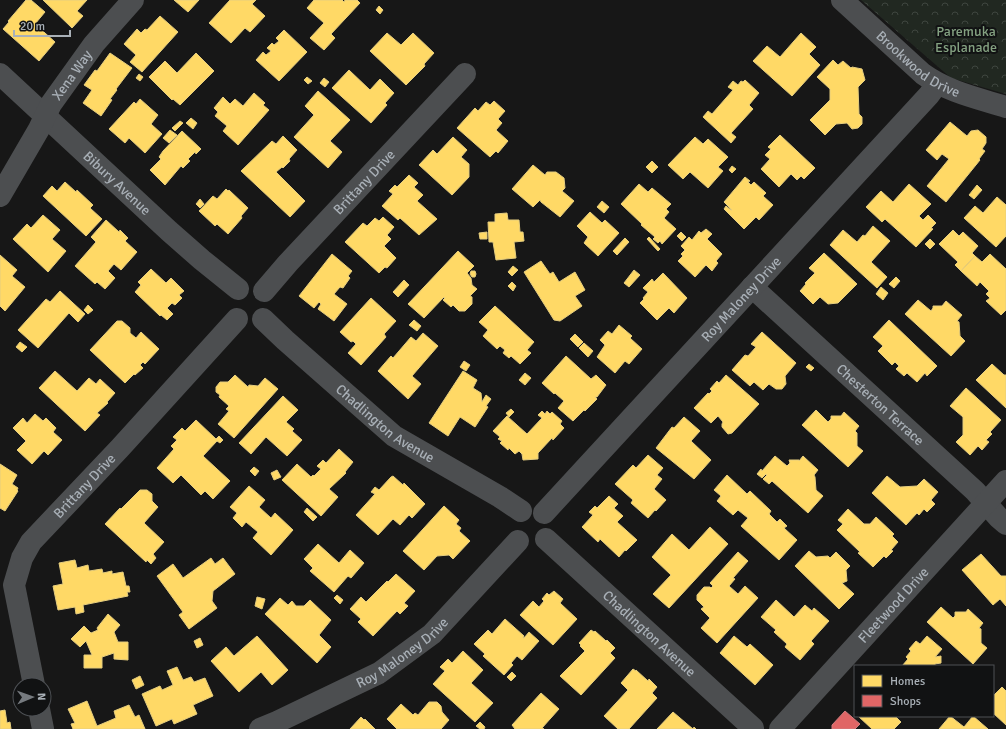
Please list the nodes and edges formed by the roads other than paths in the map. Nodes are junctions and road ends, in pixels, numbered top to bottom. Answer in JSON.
{"nodes":[{"id":1,"x":133,"y":0,"type":"edge"},
{"id":2,"x":842,"y":0,"type":"edge"},
{"id":3,"x":0,"y":74,"type":"edge"},
{"id":4,"x":465,"y":74,"type":"dead end"},
{"id":5,"x":937,"y":84,"type":"junction"},
{"id":6,"x":1006,"y":107,"type":"edge"},
{"id":7,"x":46,"y":116,"type":"junction"},
{"id":8,"x":0,"y":196,"type":"edge"},
{"id":9,"x":752,"y":287,"type":"junction"},
{"id":10,"x":238,"y":289,"type":"junction"},
{"id":11,"x":264,"y":291,"type":"junction"},
{"id":12,"x":237,"y":319,"type":"junction"},
{"id":13,"x":263,"y":319,"type":"junction"},
{"id":14,"x":1006,"y":481,"type":"edge"},
{"id":15,"x":985,"y":503,"type":"junction"},
{"id":16,"x":521,"y":511,"type":"junction"},
{"id":17,"x":544,"y":513,"type":"junction"},
{"id":18,"x":1006,"y":524,"type":"edge"},
{"id":19,"x":546,"y":539,"type":"junction"},
{"id":20,"x":518,"y":542,"type":"junction"},
{"id":21,"x":7,"y":582,"type":"edge"},
{"id":22,"x":32,"y":677,"type":"edge"},
{"id":23,"x":41,"y":717,"type":"edge"},
{"id":24,"x":273,"y":727,"type":"edge"},
{"id":25,"x":43,"y":729,"type":"edge"},
{"id":26,"x":752,"y":729,"type":"edge"},
{"id":27,"x":780,"y":729,"type":"edge"}],
"edges":[{"from":1,"to":7,"type":"street","name":"Xena Way"},
{"from":2,"to":5,"type":"street","name":"Brookwood Drive"},
{"from":3,"to":7,"type":"street","name":"Bibury Avenue"},
{"from":4,"to":11,"type":"street","name":"Brittany Drive"},
{"from":5,"to":6,"type":"street","name":"Brookwood Drive"},
{"from":5,"to":9,"type":"street","name":"Roy Maloney Drive"},
{"from":7,"to":8,"type":"street","name":"Xena Way"},
{"from":7,"to":10,"type":"street","name":"Bibury Avenue"},
{"from":9,"to":15,"type":"street","name":"Chesterton Terrace"},
{"from":9,"to":17,"type":"street","name":"Roy Maloney Drive"},
{"from":10,"to":11,"type":"street"},
{"from":10,"to":12,"type":"street"},
{"from":11,"to":13,"type":"street"},
{"from":12,"to":13,"type":"street"},
{"from":12,"to":21,"type":"street","name":"Brittany Drive"},
{"from":13,"to":16,"type":"street","name":"Chadlington Avenue"},
{"from":14,"to":15,"type":"street","name":"Fleetwood Drive"},
{"from":15,"to":18,"type":"street","name":"Chesterton Terrace"},
{"from":15,"to":27,"type":"street","name":"Fleetwood Drive"},
{"from":16,"to":17,"type":"street"},
{"from":16,"to":20,"type":"street"},
{"from":17,"to":19,"type":"street"},
{"from":19,"to":20,"type":"street"},
{"from":19,"to":26,"type":"street","name":"Chadlington Avenue"},
{"from":20,"to":24,"type":"street","name":"Roy Maloney Drive"},
{"from":21,"to":22,"type":"street","name":"Brittany Drive"},
{"from":23,"to":25,"type":"street"},
{"from":26,"to":27,"type":"street"}]}
